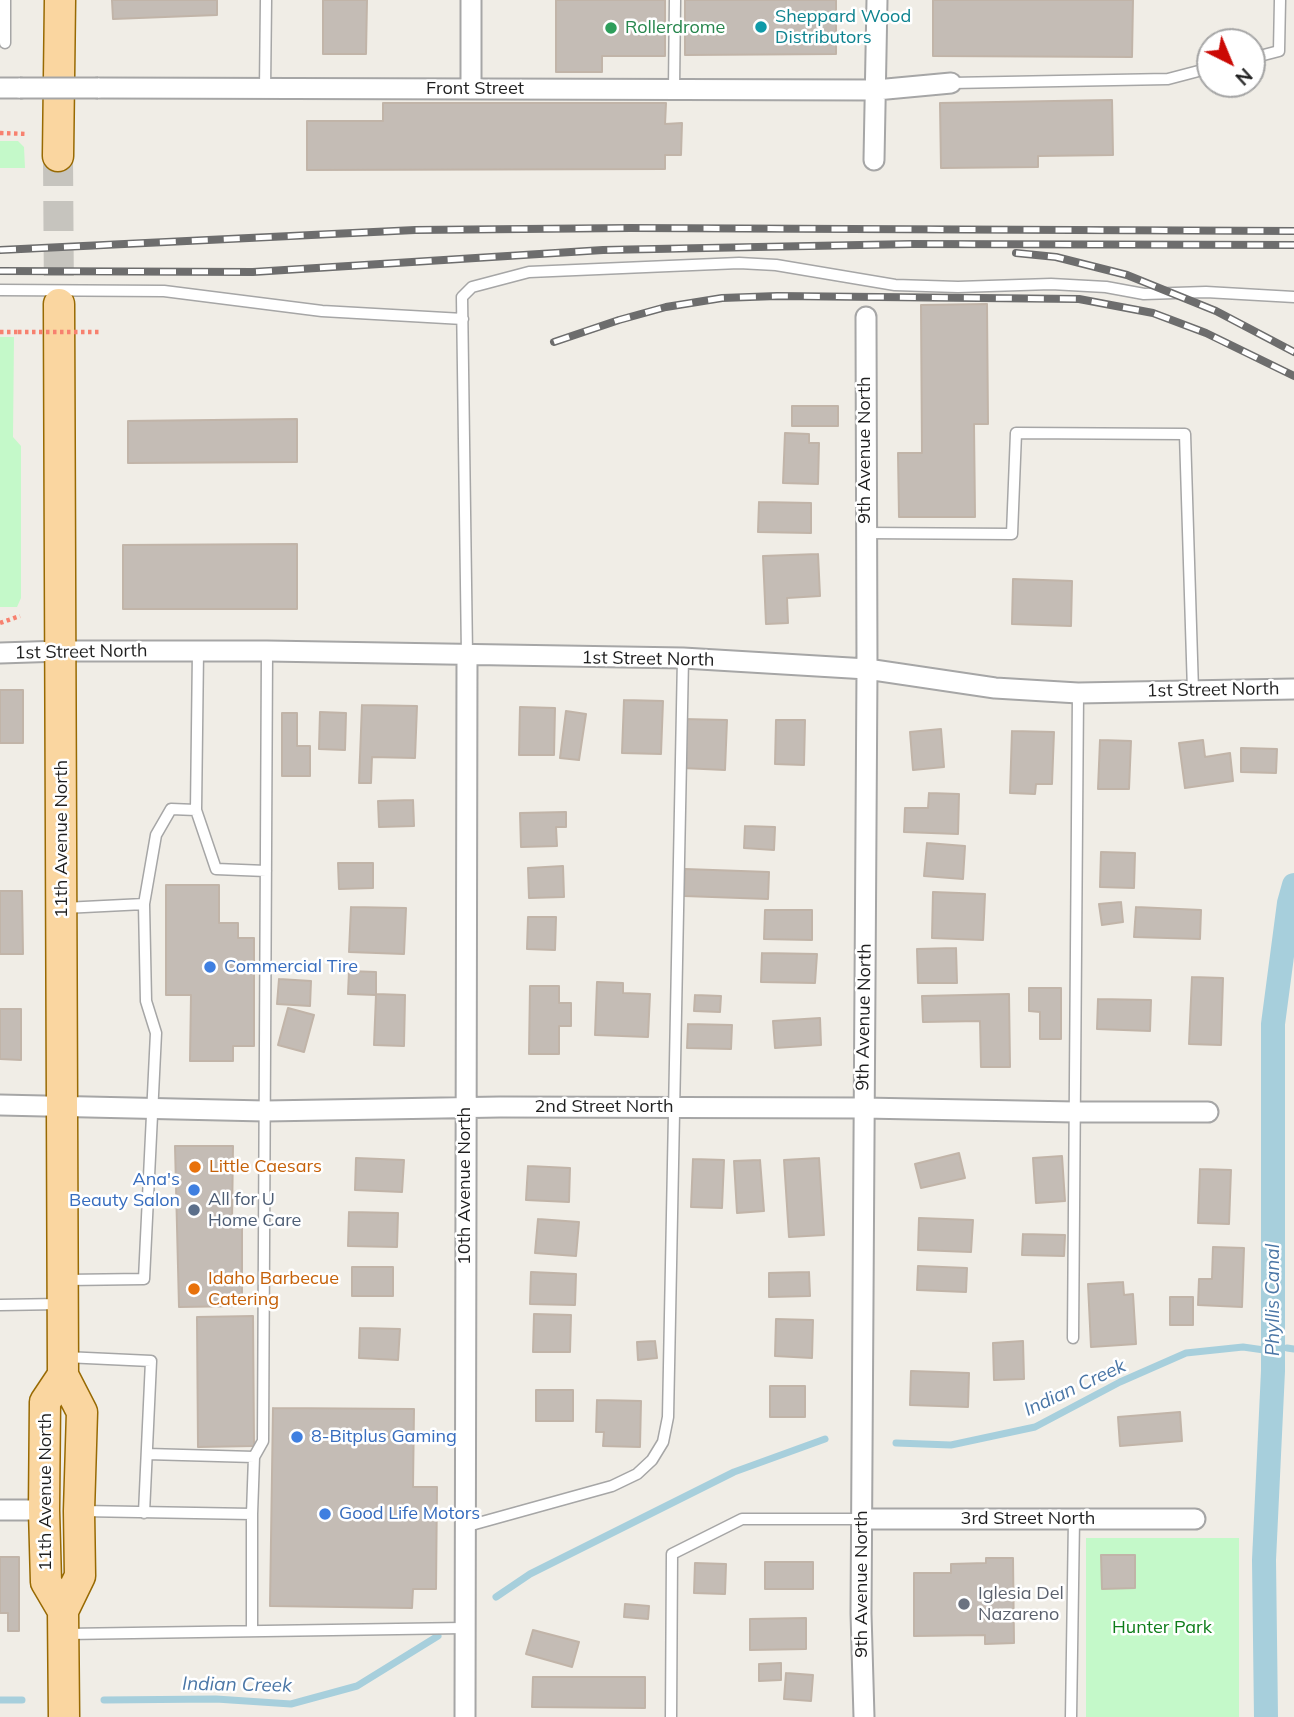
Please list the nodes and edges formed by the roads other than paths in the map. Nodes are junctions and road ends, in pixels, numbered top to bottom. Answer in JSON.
{"nodes":[{"id":1,"x":5,"y":0,"type":"edge"},
{"id":2,"x":60,"y":0,"type":"edge"},
{"id":3,"x":266,"y":0,"type":"edge"},
{"id":4,"x":471,"y":0,"type":"edge"},
{"id":5,"x":675,"y":0,"type":"edge"},
{"id":6,"x":877,"y":0,"type":"edge"},
{"id":7,"x":1280,"y":0,"type":"edge"},
{"id":8,"x":5,"y":43,"type":"dead end"},
{"id":9,"x":1266,"y":54,"type":"edge"},
{"id":10,"x":1196,"y":72,"type":"edge"},
{"id":11,"x":951,"y":83,"type":"joint"},
{"id":12,"x":0,"y":88,"type":"edge"},
{"id":13,"x":265,"y":89,"type":"junction"},
{"id":14,"x":471,"y":89,"type":"junction"},
{"id":15,"x":674,"y":89,"type":"junction"},
{"id":16,"x":876,"y":90,"type":"junction"},
{"id":17,"x":58,"y":156,"type":"tunnel mouth"},
{"id":18,"x":874,"y":160,"type":"dead end"},
{"id":19,"x":0,"y":290,"type":"edge"},
{"id":20,"x":1294,"y":297,"type":"edge"},
{"id":21,"x":59,"y":304,"type":"tunnel mouth"},
{"id":22,"x":866,"y":317,"type":"dead end"},
{"id":23,"x":463,"y":319,"type":"junction"},
{"id":24,"x":865,"y":533,"type":"junction"},
{"id":25,"x":62,"y":651,"type":"junction"},
{"id":26,"x":198,"y":651,"type":"junction"},
{"id":27,"x":267,"y":651,"type":"junction"},
{"id":28,"x":0,"y":653,"type":"edge"},
{"id":29,"x":467,"y":656,"type":"junction"},
{"id":30,"x":682,"y":658,"type":"junction"},
{"id":31,"x":867,"y":669,"type":"junction"},
{"id":32,"x":1294,"y":689,"type":"edge"},
{"id":33,"x":1193,"y":691,"type":"junction"},
{"id":34,"x":1077,"y":693,"type":"junction"},
{"id":35,"x":196,"y":810,"type":"junction"},
{"id":36,"x":266,"y":871,"type":"junction"},
{"id":37,"x":144,"y":904,"type":"junction"},
{"id":38,"x":62,"y":908,"type":"junction"},
{"id":39,"x":0,"y":1105,"type":"edge"},
{"id":40,"x":62,"y":1105,"type":"junction"},
{"id":41,"x":673,"y":1107,"type":"junction"},
{"id":42,"x":151,"y":1108,"type":"junction"},
{"id":43,"x":465,"y":1108,"type":"junction"},
{"id":44,"x":863,"y":1108,"type":"junction"},
{"id":45,"x":265,"y":1111,"type":"junction"},
{"id":46,"x":1075,"y":1112,"type":"junction"},
{"id":47,"x":1208,"y":1112,"type":"dead end"},
{"id":48,"x":64,"y":1292,"type":"junction"},
{"id":49,"x":0,"y":1306,"type":"edge"},
{"id":50,"x":1073,"y":1338,"type":"dead end"},
{"id":51,"x":64,"y":1366,"type":"junction"},
{"id":52,"x":146,"y":1454,"type":"junction"},
{"id":53,"x":254,"y":1457,"type":"junction"},
{"id":54,"x":0,"y":1510,"type":"edge"},
{"id":55,"x":44,"y":1510,"type":"junction"},
{"id":56,"x":79,"y":1511,"type":"junction"},
{"id":57,"x":144,"y":1513,"type":"junction"},
{"id":58,"x":252,"y":1514,"type":"junction"},
{"id":59,"x":1074,"y":1518,"type":"junction"},
{"id":60,"x":862,"y":1519,"type":"junction"},
{"id":61,"x":1195,"y":1519,"type":"dead end"},
{"id":62,"x":464,"y":1527,"type":"junction"},
{"id":63,"x":63,"y":1622,"type":"junction"},
{"id":64,"x":464,"y":1628,"type":"junction"},
{"id":65,"x":252,"y":1630,"type":"junction"},
{"id":66,"x":64,"y":1717,"type":"edge"},
{"id":67,"x":465,"y":1717,"type":"edge"},
{"id":68,"x":671,"y":1717,"type":"edge"},
{"id":69,"x":864,"y":1717,"type":"edge"},
{"id":70,"x":1071,"y":1717,"type":"edge"}],
"edges":[{"from":1,"to":8,"type":"lane"},
{"from":2,"to":17,"type":"main road"},
{"from":3,"to":13,"type":"lane"},
{"from":4,"to":14,"type":"street"},
{"from":5,"to":15,"type":"lane"},
{"from":6,"to":16,"type":"street"},
{"from":7,"to":9,"type":"lane"},
{"from":10,"to":11,"type":"lane"},
{"from":11,"to":16,"type":"street","name":"Front Street"},
{"from":12,"to":13,"type":"street","name":"Front Street","bridge":true},
{"from":13,"to":14,"type":"street","name":"Front Street"},
{"from":14,"to":15,"type":"street","name":"Front Street"},
{"from":15,"to":16,"type":"street","name":"Front Street"},
{"from":16,"to":18,"type":"street"},
{"from":19,"to":23,"type":"lane"},
{"from":20,"to":23,"type":"lane"},
{"from":21,"to":25,"type":"main road","name":"11th Avenue North"},
{"from":22,"to":24,"type":"street","name":"9th Avenue North"},
{"from":23,"to":29,"type":"lane"},
{"from":24,"to":31,"type":"street","name":"9th Avenue North"},
{"from":24,"to":33,"type":"lane"},
{"from":25,"to":26,"type":"street","name":"1st Street North"},
{"from":25,"to":28,"type":"street","name":"1st Street North"},
{"from":25,"to":38,"type":"main road","name":"11th Avenue North"},
{"from":26,"to":27,"type":"street","name":"1st Street North"},
{"from":26,"to":35,"type":"lane"},
{"from":27,"to":29,"type":"street","name":"1st Street North"},
{"from":27,"to":36,"type":"lane"},
{"from":29,"to":30,"type":"street","name":"1st Street North"},
{"from":29,"to":43,"type":"street","name":"10th Avenue North"},
{"from":30,"to":31,"type":"street","name":"1st Street North"},
{"from":30,"to":41,"type":"lane"},
{"from":31,"to":34,"type":"street","name":"1st Street North"},
{"from":31,"to":44,"type":"street","name":"9th Avenue North"},
{"from":32,"to":33,"type":"street","name":"1st Street North"},
{"from":33,"to":34,"type":"street","name":"1st Street North"},
{"from":34,"to":46,"type":"lane"},
{"from":35,"to":36,"type":"lane"},
{"from":35,"to":37,"type":"lane"},
{"from":36,"to":45,"type":"lane"},
{"from":37,"to":38,"type":"lane"},
{"from":37,"to":42,"type":"lane"},
{"from":38,"to":40,"type":"main road","name":"11th Avenue North"},
{"from":39,"to":40,"type":"street","name":"2nd Street North"},
{"from":40,"to":42,"type":"street","name":"2nd Street North"},
{"from":40,"to":48,"type":"main road","name":"11th Avenue North"},
{"from":41,"to":43,"type":"street","name":"2nd Street North"},
{"from":41,"to":44,"type":"street","name":"2nd Street North"},
{"from":41,"to":62,"type":"lane"},
{"from":42,"to":45,"type":"street","name":"2nd Street North"},
{"from":42,"to":48,"type":"lane"},
{"from":43,"to":45,"type":"street","name":"2nd Street North"},
{"from":43,"to":62,"type":"street","name":"10th Avenue North"},
{"from":44,"to":46,"type":"street","name":"2nd Street North"},
{"from":44,"to":60,"type":"street","name":"9th Avenue North"},
{"from":45,"to":53,"type":"lane"},
{"from":46,"to":47,"type":"street","name":"2nd Street North"},
{"from":46,"to":50,"type":"lane"},
{"from":48,"to":49,"type":"lane"},
{"from":48,"to":51,"type":"main road","name":"11th Avenue North"},
{"from":51,"to":52,"type":"lane"},
{"from":51,"to":55,"type":"main road","name":"11th Avenue North"},
{"from":51,"to":56,"type":"main road","name":"11th Avenue North"},
{"from":52,"to":53,"type":"lane"},
{"from":52,"to":57,"type":"lane"},
{"from":53,"to":58,"type":"lane"},
{"from":54,"to":55,"type":"street"},
{"from":55,"to":63,"type":"main road","name":"11th Avenue North"},
{"from":56,"to":57,"type":"lane"},
{"from":56,"to":63,"type":"main road","name":"11th Avenue North"},
{"from":57,"to":58,"type":"lane"},
{"from":58,"to":65,"type":"lane"},
{"from":59,"to":60,"type":"street","name":"3rd Street North"},
{"from":59,"to":61,"type":"street","name":"3rd Street North"},
{"from":59,"to":70,"type":"lane"},
{"from":60,"to":68,"type":"lane"},
{"from":60,"to":69,"type":"street","name":"9th Avenue North"},
{"from":62,"to":64,"type":"street","name":"10th Avenue North"},
{"from":63,"to":65,"type":"lane"},
{"from":63,"to":66,"type":"main road","name":"11th Avenue North"},
{"from":64,"to":65,"type":"lane"},
{"from":64,"to":67,"type":"street","name":"10th Avenue North"}]}
